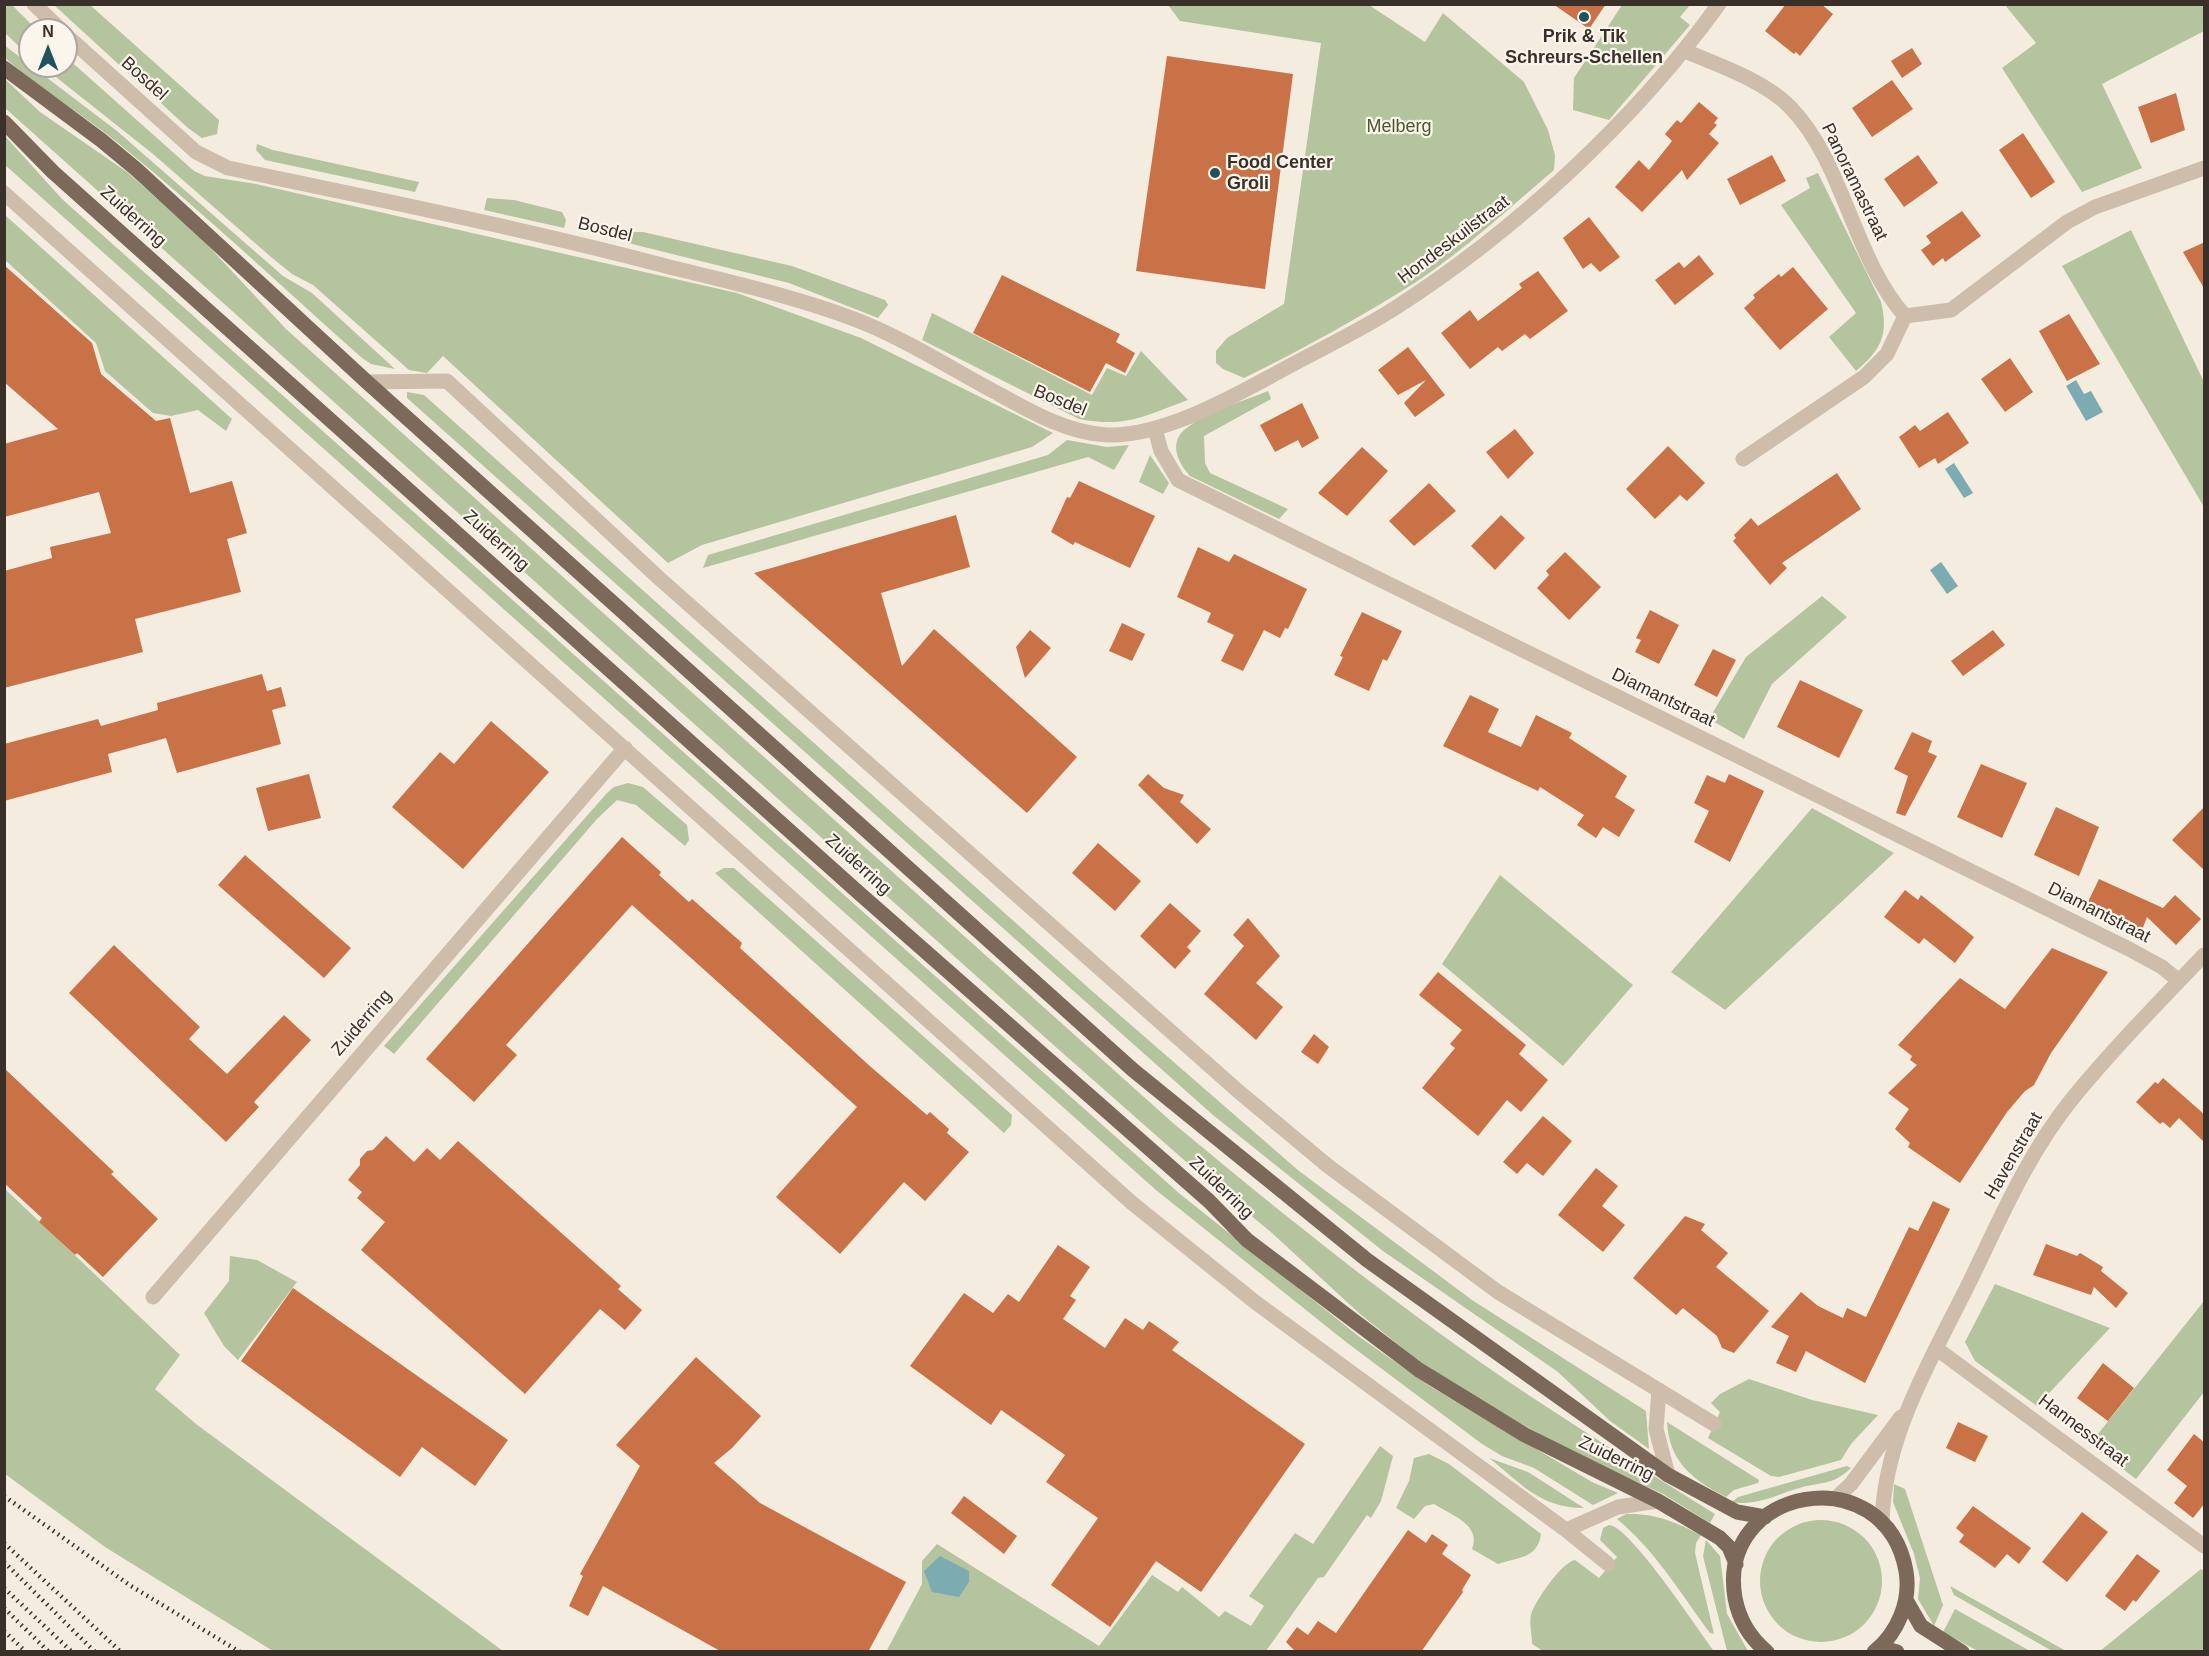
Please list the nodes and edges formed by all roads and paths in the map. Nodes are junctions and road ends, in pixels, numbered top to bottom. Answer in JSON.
{"nodes":[{"id":1,"x":34,"y":4,"type":"edge"},
{"id":2,"x":1719,"y":4,"type":"edge"},
{"id":3,"x":49,"y":18,"type":"edge"},
{"id":4,"x":78,"y":46,"type":"edge"},
{"id":5,"x":1685,"y":51,"type":"junction"},
{"id":6,"x":4,"y":68,"type":"edge"},
{"id":7,"x":4,"y":122,"type":"edge"},
{"id":8,"x":2205,"y":168,"type":"edge"},
{"id":9,"x":4,"y":193,"type":"edge"},
{"id":10,"x":1905,"y":316,"type":"junction"},
{"id":11,"x":367,"y":382,"type":"junction"},
{"id":12,"x":1155,"y":429,"type":"junction"},
{"id":13,"x":1743,"y":459,"type":"dead end"},
{"id":14,"x":625,"y":748,"type":"junction"},
{"id":15,"x":2205,"y":955,"type":"edge"},
{"id":16,"x":2179,"y":981,"type":"junction"},
{"id":17,"x":153,"y":1297,"type":"dead end"},
{"id":18,"x":1937,"y":1349,"type":"junction"},
{"id":19,"x":1659,"y":1390,"type":"junction"},
{"id":20,"x":1906,"y":1410,"type":"junction"},
{"id":21,"x":1714,"y":1424,"type":"dead end"},
{"id":22,"x":1668,"y":1475,"type":"junction"},
{"id":23,"x":1836,"y":1498,"type":"junction"},
{"id":24,"x":1658,"y":1501,"type":"junction"},
{"id":25,"x":1765,"y":1517,"type":"junction"},
{"id":26,"x":1882,"y":1523,"type":"junction"},
{"id":27,"x":1566,"y":1530,"type":"junction"},
{"id":28,"x":2205,"y":1546,"type":"edge"},
{"id":29,"x":1608,"y":1564,"type":"dead end"},
{"id":30,"x":1736,"y":1564,"type":"junction"},
{"id":31,"x":1906,"y":1600,"type":"junction"},
{"id":32,"x":1877,"y":1649,"type":"edge"},
{"id":33,"x":1765,"y":1651,"type":"edge"},
{"id":34,"x":1897,"y":1652,"type":"edge"},
{"id":35,"x":1962,"y":1652,"type":"edge"}],
"edges":[{"from":1,"to":3,"type":"street"},
{"from":2,"to":5,"type":"street","name":"Hondeskuilstraat"},
{"from":4,"to":12,"type":"street","name":"Bosdel"},
{"from":5,"to":10,"type":"street","name":"Panoramastraat"},
{"from":5,"to":12,"type":"street","name":"Hondeskuilstraat"},
{"from":6,"to":11,"type":"main road","name":"Zuiderring"},
{"from":7,"to":24,"type":"main road","name":"Zuiderring"},
{"from":8,"to":10,"type":"street"},
{"from":9,"to":14,"type":"street"},
{"from":10,"to":13,"type":"street"},
{"from":11,"to":19,"type":"street"},
{"from":11,"to":22,"type":"main road","name":"Zuiderring"},
{"from":12,"to":16,"type":"street","name":"Diamantstraat"},
{"from":14,"to":17,"type":"street","name":"Zuiderring"},
{"from":14,"to":27,"type":"street"},
{"from":15,"to":16,"type":"street","name":"Havenstraat"},
{"from":16,"to":18,"type":"street","name":"Havenstraat"},
{"from":18,"to":20,"type":"street","name":"Havenstraat"},
{"from":18,"to":28,"type":"street","name":"Hannesstraat"},
{"from":19,"to":21,"type":"street"},
{"from":19,"to":22,"type":"street"},
{"from":20,"to":23,"type":"street","name":"Havenstraat"},
{"from":20,"to":26,"type":"street","name":"Havenstraat"},
{"from":22,"to":25,"type":"main road","name":"Zuiderring"},
{"from":23,"to":25,"type":"main road"},
{"from":23,"to":26,"type":"main road"},
{"from":24,"to":27,"type":"street"},
{"from":24,"to":30,"type":"main road","name":"Zuiderring"},
{"from":25,"to":30,"type":"main road"},
{"from":26,"to":31,"type":"main road"},
{"from":27,"to":29,"type":"street"},
{"from":30,"to":33,"type":"main road"},
{"from":31,"to":32,"type":"main road"},
{"from":31,"to":35,"type":"main road"},
{"from":32,"to":34,"type":"main road"}]}
